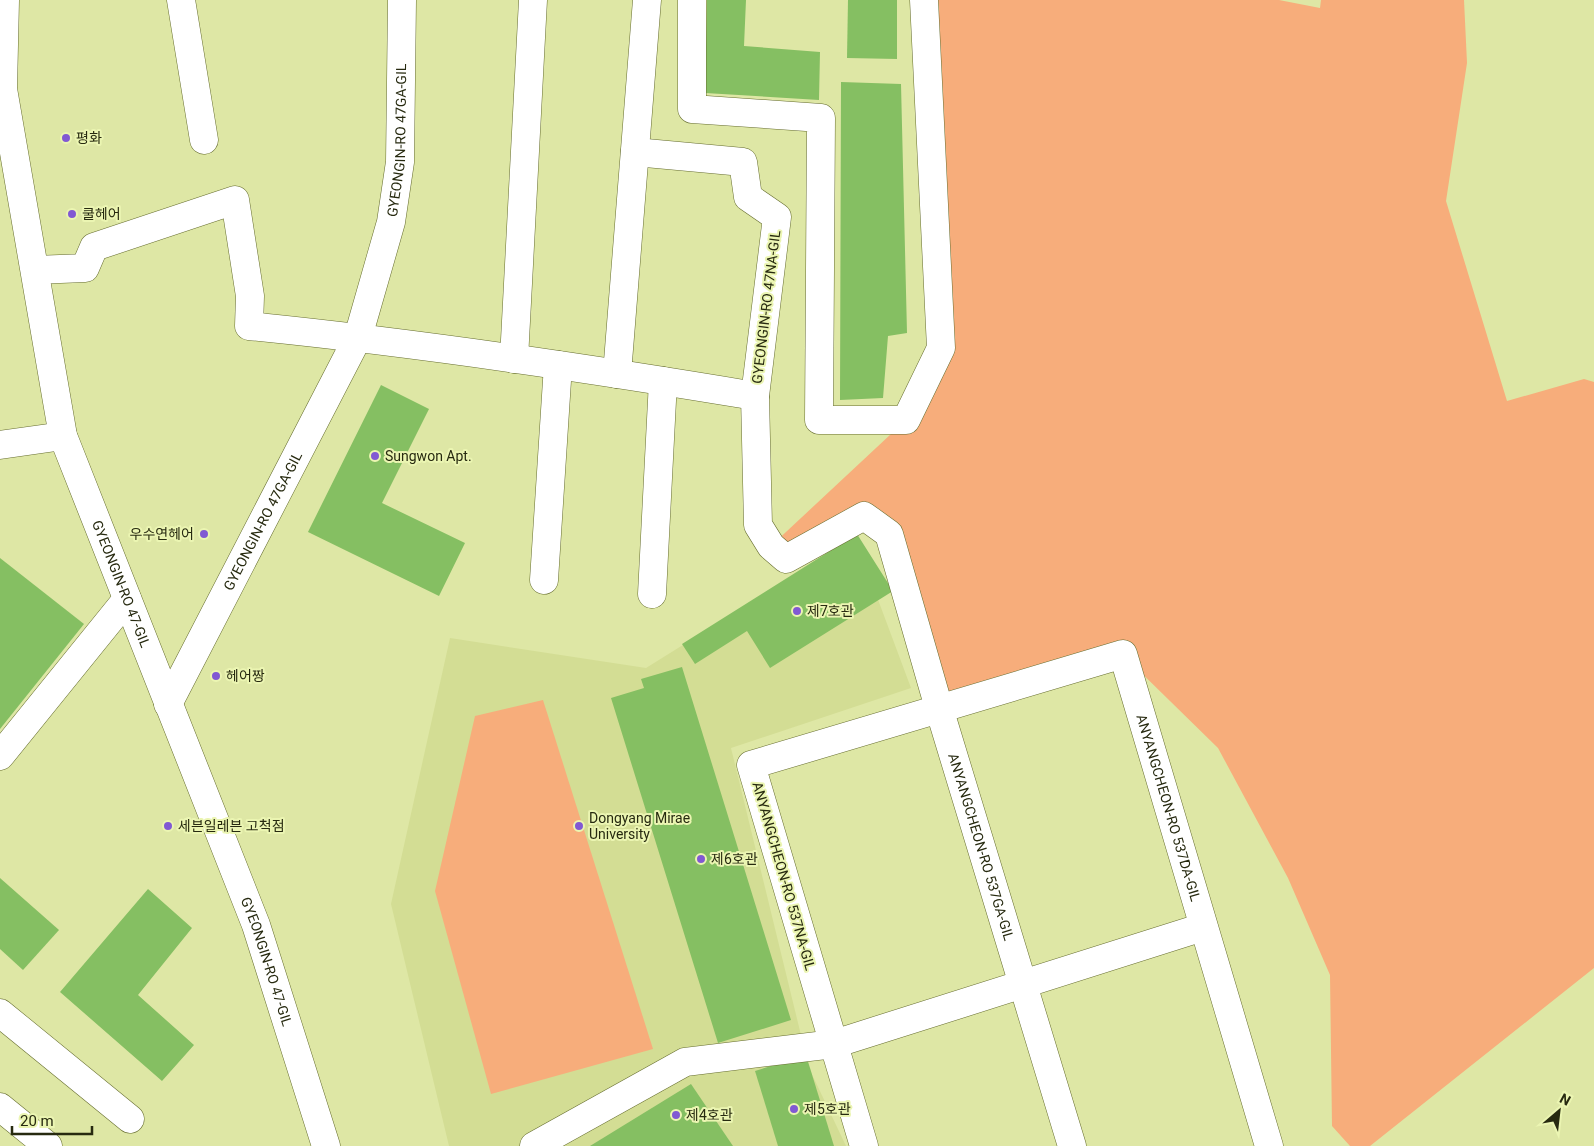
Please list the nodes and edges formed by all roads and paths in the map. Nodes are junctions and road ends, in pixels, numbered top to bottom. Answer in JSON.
{"nodes":[{"id":1,"x":5,"y":0,"type":"edge"},
{"id":2,"x":181,"y":0,"type":"edge"},
{"id":3,"x":402,"y":0,"type":"edge"},
{"id":4,"x":533,"y":0,"type":"edge"},
{"id":5,"x":647,"y":0,"type":"edge"},
{"id":6,"x":692,"y":0,"type":"edge"},
{"id":7,"x":924,"y":0,"type":"edge"},
{"id":8,"x":204,"y":140,"type":"dead end"},
{"id":9,"x":635,"y":152,"type":"junction"},
{"id":10,"x":35,"y":270,"type":"junction"},
{"id":11,"x":358,"y":337,"type":"junction"},
{"id":12,"x":514,"y":359,"type":"junction"},
{"id":13,"x":558,"y":365,"type":"junction"},
{"id":14,"x":617,"y":374,"type":"junction"},
{"id":15,"x":663,"y":381,"type":"junction"},
{"id":16,"x":755,"y":396,"type":"junction"},
{"id":17,"x":63,"y":436,"type":"junction"},
{"id":18,"x":0,"y":445,"type":"edge"},
{"id":19,"x":771,"y":546,"type":"joint"},
{"id":20,"x":544,"y":580,"type":"dead end"},
{"id":21,"x":652,"y":594,"type":"dead end"},
{"id":22,"x":127,"y":599,"type":"junction"},
{"id":23,"x":168,"y":704,"type":"junction"},
{"id":24,"x":939,"y":708,"type":"junction"},
{"id":25,"x":0,"y":756,"type":"edge"},
{"id":26,"x":1204,"y":927,"type":"junction"},
{"id":27,"x":1024,"y":986,"type":"junction"},
{"id":28,"x":0,"y":1013,"type":"edge"},
{"id":29,"x":834,"y":1044,"type":"junction"},
{"id":30,"x":0,"y":1107,"type":"edge"},
{"id":31,"x":130,"y":1119,"type":"dead end"},
{"id":32,"x":48,"y":1146,"type":"edge"},
{"id":33,"x":326,"y":1146,"type":"edge"},
{"id":34,"x":534,"y":1146,"type":"edge"},
{"id":35,"x":864,"y":1146,"type":"edge"},
{"id":36,"x":1072,"y":1146,"type":"edge"},
{"id":37,"x":1269,"y":1146,"type":"edge"}],
"edges":[{"from":1,"to":10,"type":"street","name":"GYEONGIN-RO 47-GIL"},
{"from":2,"to":8,"type":"street"},
{"from":3,"to":11,"type":"street","name":"GYEONGIN-RO 47GA-GIL"},
{"from":4,"to":12,"type":"street"},
{"from":5,"to":9,"type":"street"},
{"from":6,"to":7,"type":"street"},
{"from":9,"to":14,"type":"street"},
{"from":9,"to":16,"type":"street","name":"GYEONGIN-RO 47NA-GIL"},
{"from":10,"to":11,"type":"street"},
{"from":10,"to":17,"type":"street","name":"GYEONGIN-RO 47-GIL"},
{"from":11,"to":12,"type":"street","name":"GYEONGIN-RO 47NA-GIL"},
{"from":11,"to":23,"type":"street","name":"GYEONGIN-RO 47GA-GIL"},
{"from":12,"to":13,"type":"street","name":"GYEONGIN-RO 47NA-GIL"},
{"from":13,"to":14,"type":"street","name":"GYEONGIN-RO 47NA-GIL"},
{"from":13,"to":20,"type":"street"},
{"from":14,"to":15,"type":"street","name":"GYEONGIN-RO 47NA-GIL"},
{"from":15,"to":16,"type":"street","name":"GYEONGIN-RO 47NA-GIL"},
{"from":15,"to":21,"type":"street"},
{"from":16,"to":19,"type":"street","name":"GYEONGIN-RO 47NA-GIL"},
{"from":17,"to":18,"type":"street"},
{"from":17,"to":22,"type":"street","name":"GYEONGIN-RO 47-GIL"},
{"from":19,"to":24,"type":"street","name":"ANYANGCHEON-RO 537GA-GIL"},
{"from":22,"to":23,"type":"street","name":"GYEONGIN-RO 47-GIL"},
{"from":22,"to":25,"type":"street"},
{"from":23,"to":33,"type":"street","name":"GYEONGIN-RO 47-GIL"},
{"from":24,"to":26,"type":"street","name":"ANYANGCHEON-RO 537DA-GIL"},
{"from":24,"to":27,"type":"street","name":"ANYANGCHEON-RO 537GA-GIL"},
{"from":24,"to":29,"type":"street","name":"ANYANGCHEON-RO 537NA-GIL"},
{"from":26,"to":27,"type":"street"},
{"from":26,"to":37,"type":"street","name":"ANYANGCHEON-RO 537DA-GIL"},
{"from":27,"to":29,"type":"street"},
{"from":27,"to":36,"type":"street","name":"ANYANGCHEON-RO 537GA-GIL"},
{"from":28,"to":31,"type":"street"},
{"from":29,"to":34,"type":"street"},
{"from":29,"to":35,"type":"street","name":"ANYANGCHEON-RO 537NA-GIL"},
{"from":30,"to":32,"type":"street"}]}
